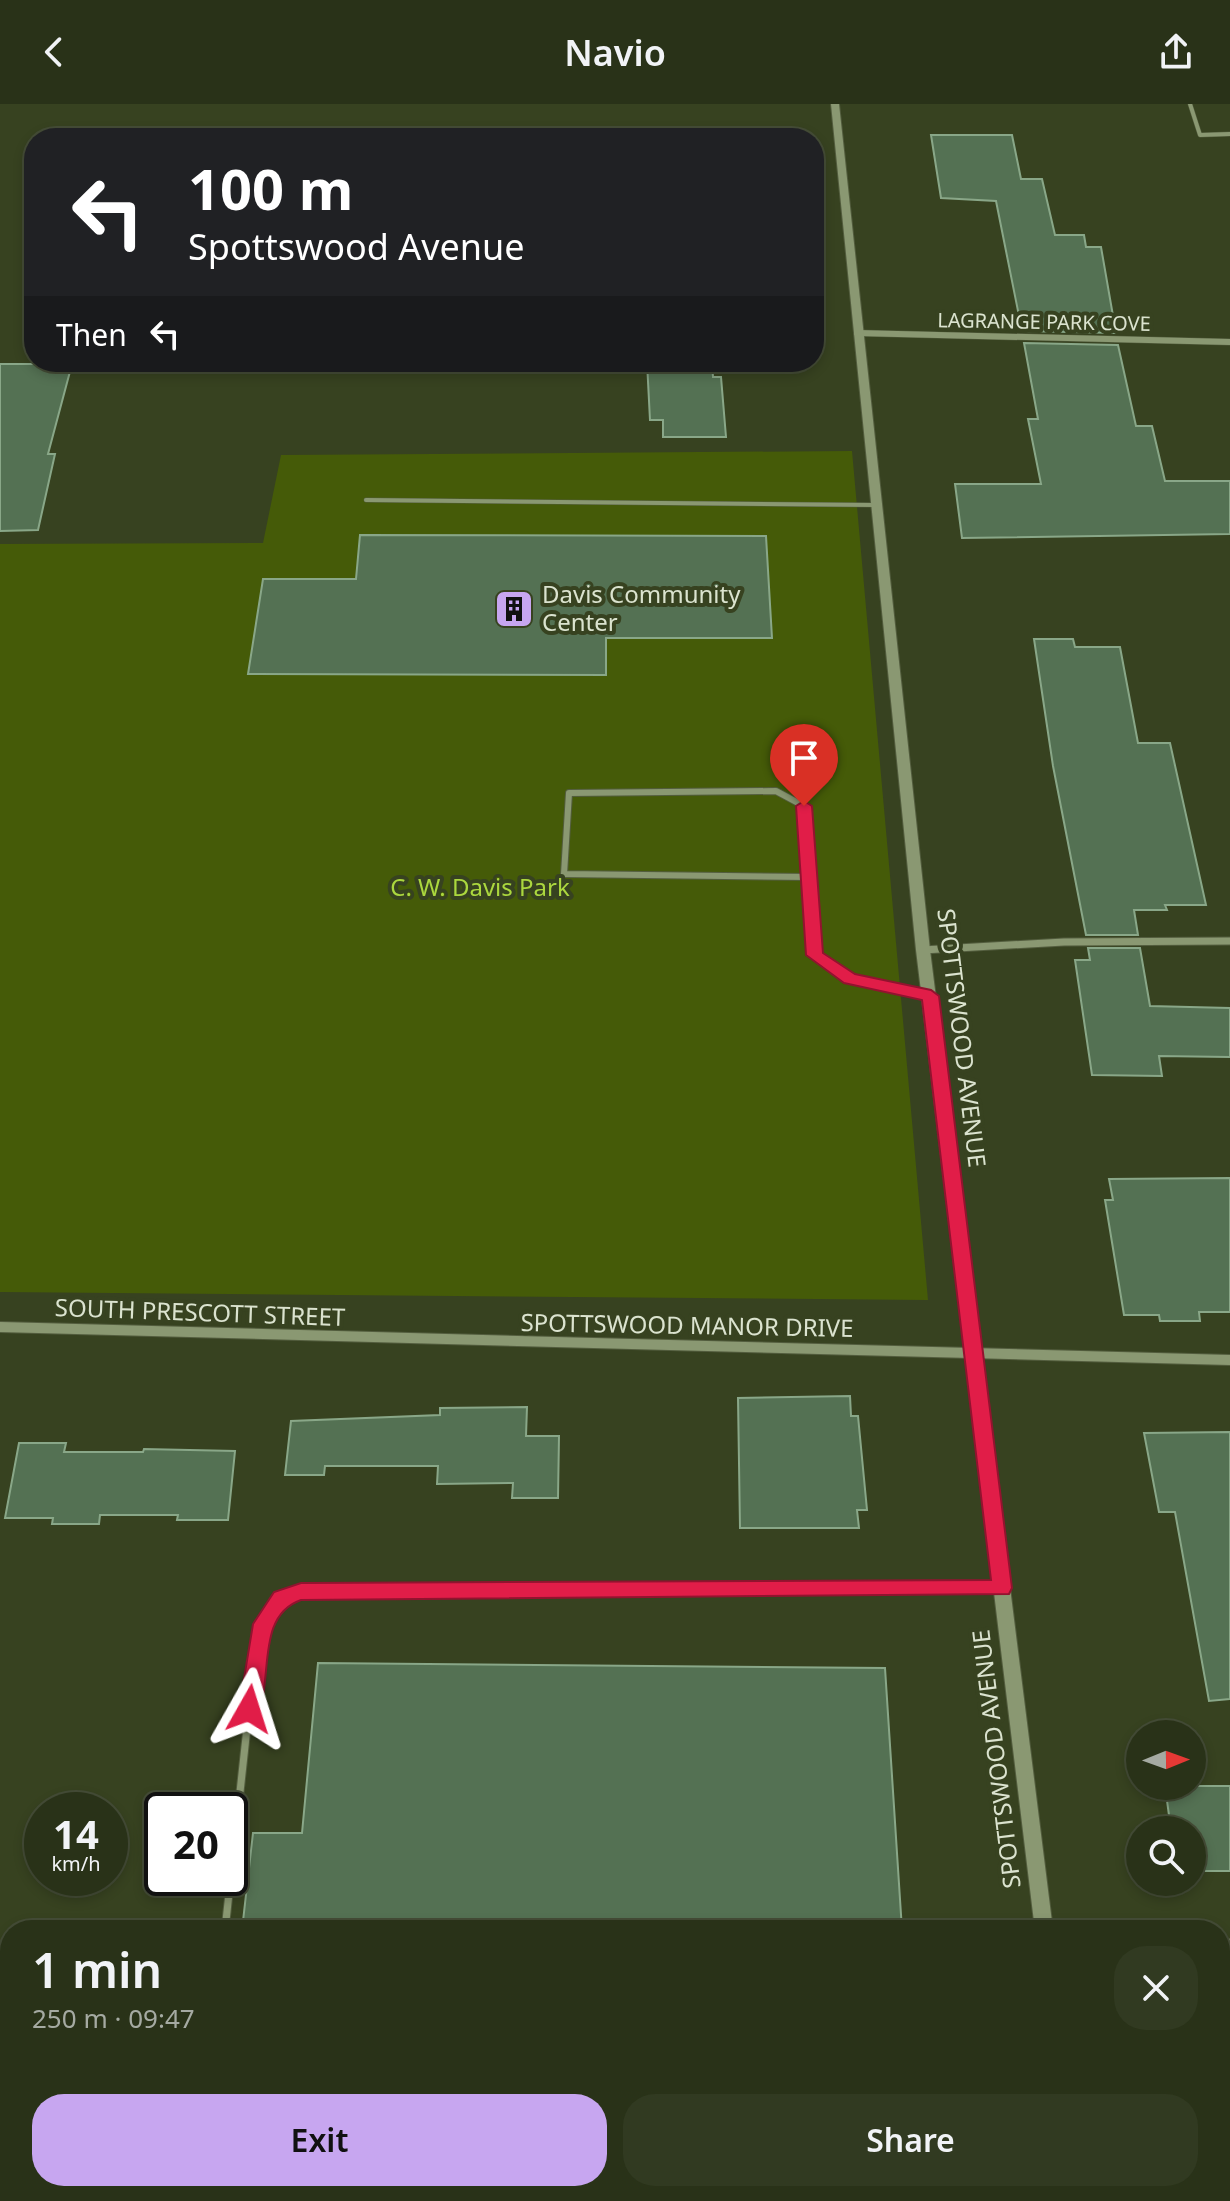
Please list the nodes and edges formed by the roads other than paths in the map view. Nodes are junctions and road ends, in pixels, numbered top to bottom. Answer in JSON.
{"nodes":[{"id":1,"x":835,"y":104,"type":"edge"},
{"id":2,"x":1190,"y":104,"type":"edge"},
{"id":3,"x":1230,"y":134,"type":"edge"},
{"id":4,"x":857,"y":333,"type":"junction"},
{"id":5,"x":1230,"y":342,"type":"edge"},
{"id":6,"x":366,"y":500,"type":"dead end"},
{"id":7,"x":876,"y":505,"type":"junction"},
{"id":8,"x":804,"y":806,"type":"joint"},
{"id":9,"x":809,"y":877,"type":"junction"},
{"id":10,"x":1230,"y":941,"type":"edge"},
{"id":11,"x":923,"y":950,"type":"junction"},
{"id":12,"x":931,"y":996,"type":"junction"},
{"id":13,"x":0,"y":1327,"type":"edge"},
{"id":14,"x":399,"y":1339,"type":"joint"},
{"id":15,"x":974,"y":1353,"type":"junction"},
{"id":16,"x":1230,"y":1360,"type":"edge"},
{"id":17,"x":1002,"y":1588,"type":"junction"},
{"id":18,"x":226,"y":1920,"type":"edge"},
{"id":19,"x":1043,"y":1920,"type":"edge"}],
"edges":[{"from":1,"to":4,"type":"street","name":"SPOTTSWOOD AVENUE"},
{"from":2,"to":3,"type":"lane"},
{"from":4,"to":5,"type":"street","name":"LAGRANGE PARK COVE"},
{"from":4,"to":7,"type":"street","name":"SPOTTSWOOD AVENUE"},
{"from":6,"to":7,"type":"lane"},
{"from":7,"to":11,"type":"street","name":"SPOTTSWOOD AVENUE"},
{"from":8,"to":9,"type":"street"},
{"from":8,"to":9,"type":"lane"},
{"from":9,"to":12,"type":"street"},
{"from":10,"to":11,"type":"street"},
{"from":11,"to":12,"type":"street","name":"SPOTTSWOOD AVENUE"},
{"from":12,"to":15,"type":"street","name":"SPOTTSWOOD AVENUE"},
{"from":13,"to":14,"type":"street","name":"SOUTH PRESCOTT STREET"},
{"from":14,"to":15,"type":"street","name":"SPOTTSWOOD MANOR DRIVE"},
{"from":15,"to":16,"type":"street"},
{"from":15,"to":17,"type":"street","name":"SPOTTSWOOD AVENUE"},
{"from":17,"to":18,"type":"lane"},
{"from":17,"to":19,"type":"street","name":"SPOTTSWOOD AVENUE"}]}
